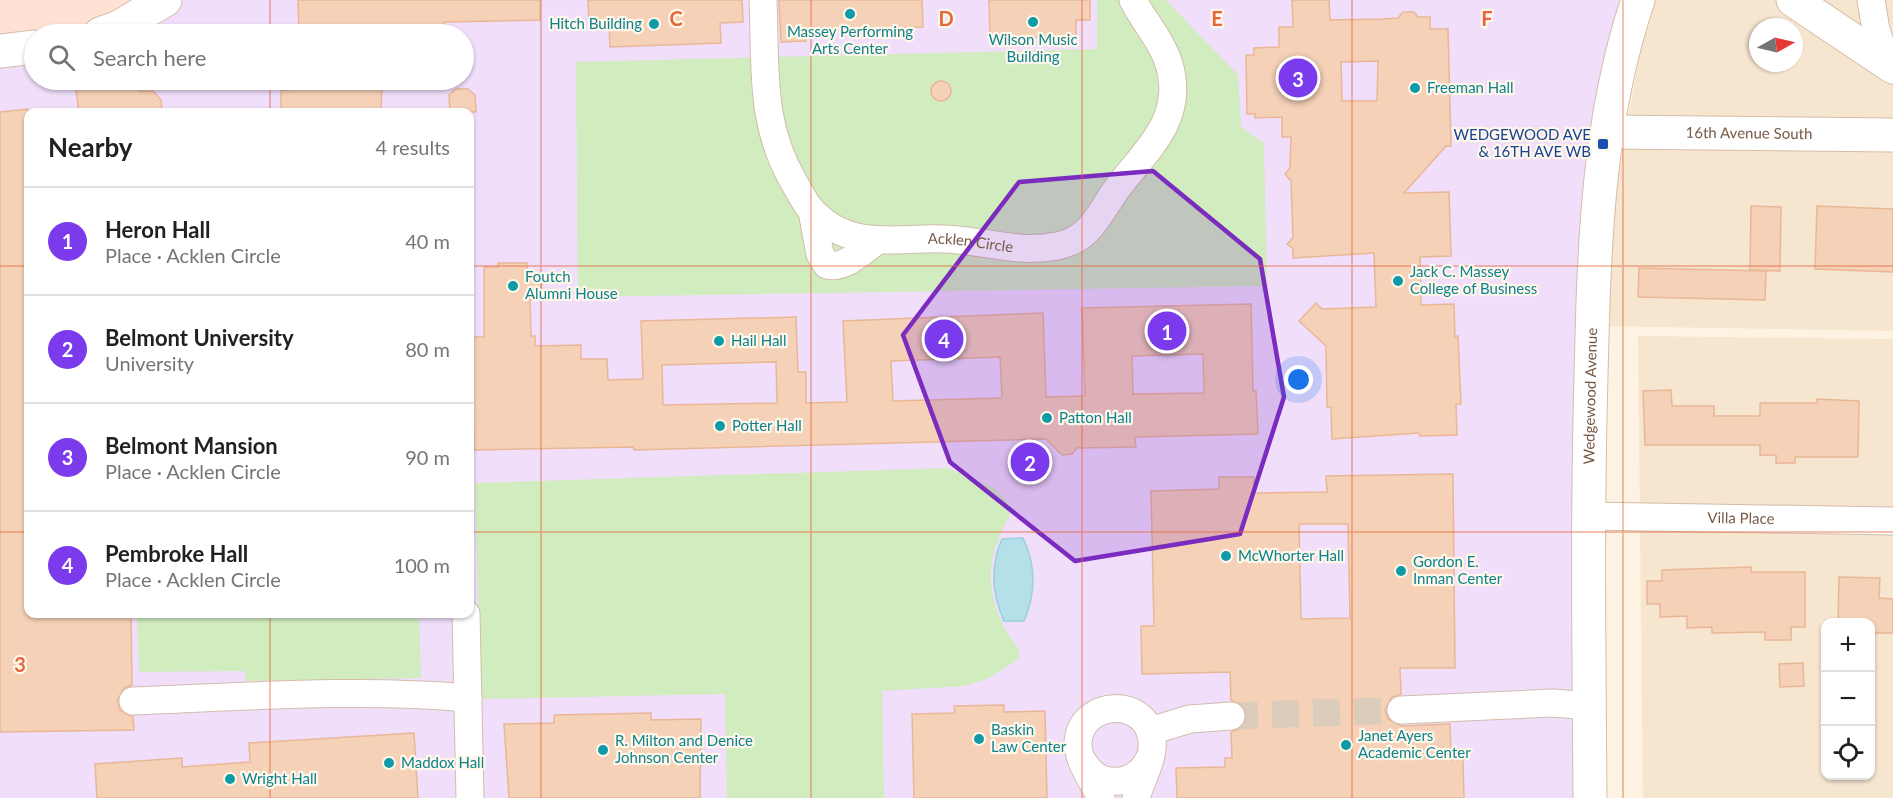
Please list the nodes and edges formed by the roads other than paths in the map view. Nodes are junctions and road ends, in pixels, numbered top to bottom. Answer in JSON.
{"nodes":[{"id":1,"x":165,"y":0,"type":"edge"},
{"id":2,"x":763,"y":0,"type":"edge"},
{"id":3,"x":1134,"y":0,"type":"edge"},
{"id":4,"x":1638,"y":0,"type":"edge"},
{"id":5,"x":1793,"y":0,"type":"edge"},
{"id":6,"x":1871,"y":0,"type":"edge"},
{"id":7,"x":124,"y":24,"type":"edge"},
{"id":8,"x":24,"y":48,"type":"edge"},
{"id":9,"x":0,"y":51,"type":"edge"},
{"id":10,"x":1891,"y":66,"type":"edge"},
{"id":11,"x":1607,"y":132,"type":"junction"},
{"id":12,"x":1893,"y":135,"type":"edge"},
{"id":13,"x":812,"y":211,"type":"junction"},
{"id":14,"x":877,"y":241,"type":"junction"},
{"id":15,"x":1589,"y":516,"type":"junction"},
{"id":16,"x":1893,"y":521,"type":"edge"},
{"id":17,"x":466,"y":618,"type":"edge"},
{"id":18,"x":468,"y":698,"type":"junction"},
{"id":19,"x":133,"y":701,"type":"dead end"},
{"id":20,"x":1590,"y":706,"type":"junction"},
{"id":21,"x":1401,"y":710,"type":"tunnel mouth"},
{"id":22,"x":1231,"y":716,"type":"tunnel mouth"},
{"id":23,"x":1150,"y":744,"type":"junction"},
{"id":24,"x":1081,"y":747,"type":"junction"},
{"id":25,"x":470,"y":798,"type":"edge"},
{"id":26,"x":1101,"y":798,"type":"edge"},
{"id":27,"x":1136,"y":798,"type":"edge"},
{"id":28,"x":1590,"y":798,"type":"edge"}],
"edges":[{"from":1,"to":7,"type":"main road"},
{"from":2,"to":13,"type":"street","name":"Acklen Circle"},
{"from":3,"to":14,"type":"street","name":"Acklen Circle"},
{"from":4,"to":11,"type":"main road","name":"Wedgewood Avenue"},
{"from":5,"to":10,"type":"main road"},
{"from":6,"to":10,"type":"street"},
{"from":8,"to":9,"type":"main road"},
{"from":11,"to":12,"type":"main road","name":"16th Avenue South"},
{"from":11,"to":15,"type":"main road","name":"Wedgewood Avenue"},
{"from":13,"to":14,"type":"street","name":"Acklen Circle"},
{"from":13,"to":14,"type":"street"},
{"from":15,"to":16,"type":"street","name":"Villa Place"},
{"from":15,"to":20,"type":"main road","name":"Wedgewood Avenue"},
{"from":17,"to":18,"type":"street"},
{"from":18,"to":19,"type":"street"},
{"from":18,"to":25,"type":"street"},
{"from":20,"to":21,"type":"street"},
{"from":20,"to":28,"type":"main road","name":"Wedgewood Avenue"},
{"from":22,"to":23,"type":"street"},
{"from":23,"to":24,"type":"street"},
{"from":23,"to":24,"type":"street"},
{"from":23,"to":27,"type":"street"},
{"from":24,"to":26,"type":"street"}]}
